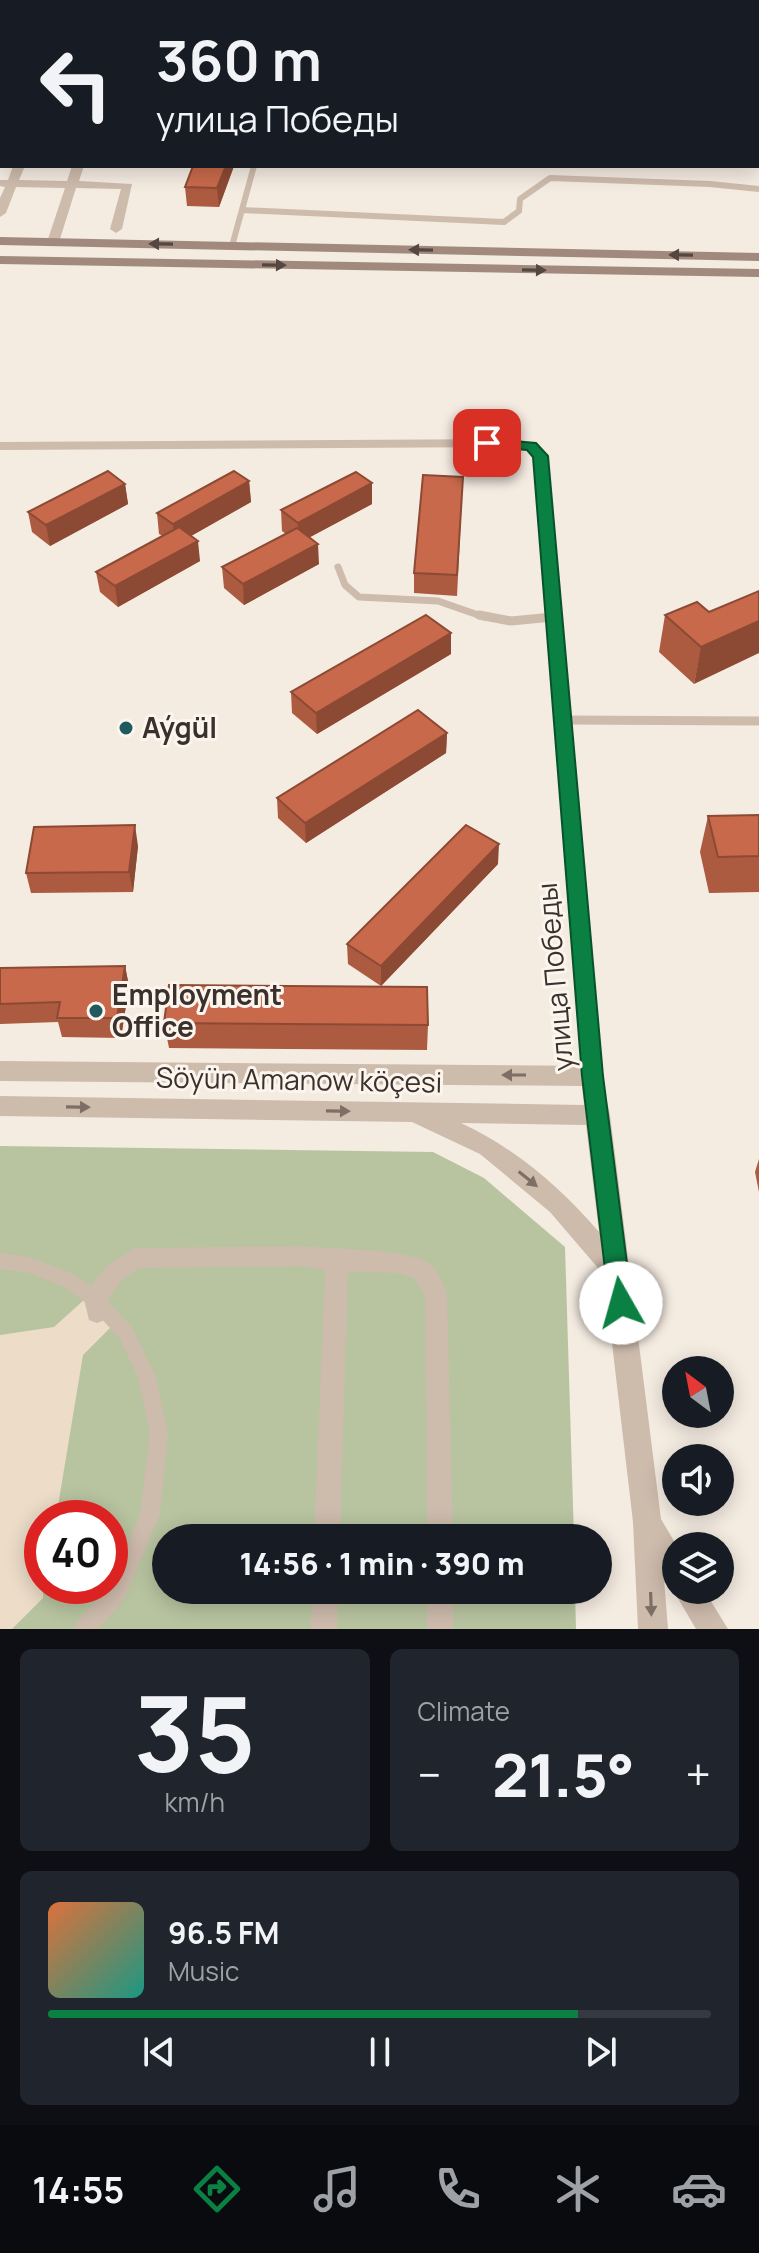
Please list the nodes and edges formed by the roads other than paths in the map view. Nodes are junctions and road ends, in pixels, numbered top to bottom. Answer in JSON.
{"nodes":[{"id":1,"x":77,"y":168,"type":"edge"},
{"id":2,"x":253,"y":168,"type":"edge"},
{"id":3,"x":6,"y":183,"type":"edge"},
{"id":4,"x":70,"y":184,"type":"junction"},
{"id":5,"x":759,"y":189,"type":"edge"},
{"id":6,"x":242,"y":210,"type":"junction"},
{"id":7,"x":0,"y":213,"type":"edge"},
{"id":8,"x":116,"y":229,"type":"dead end"},
{"id":9,"x":0,"y":241,"type":"edge"},
{"id":10,"x":53,"y":242,"type":"junction"},
{"id":11,"x":232,"y":246,"type":"junction"},
{"id":12,"x":759,"y":257,"type":"edge"},
{"id":13,"x":0,"y":260,"type":"edge"},
{"id":14,"x":759,"y":273,"type":"edge"},
{"id":15,"x":0,"y":446,"type":"edge"},
{"id":16,"x":338,"y":567,"type":"dead end"},
{"id":17,"x":553,"y":617,"type":"junction"},
{"id":18,"x":564,"y":720,"type":"junction"},
{"id":19,"x":759,"y":721,"type":"edge"},
{"id":20,"x":0,"y":1071,"type":"edge"},
{"id":21,"x":592,"y":1076,"type":"junction"},
{"id":22,"x":0,"y":1106,"type":"edge"},
{"id":23,"x":413,"y":1112,"type":"junction"},
{"id":24,"x":598,"y":1115,"type":"junction"},
{"id":25,"x":0,"y":1261,"type":"edge"},
{"id":26,"x":337,"y":1261,"type":"junction"},
{"id":27,"x":617,"y":1272,"type":"junction"},
{"id":28,"x":96,"y":1306,"type":"junction"},
{"id":29,"x":647,"y":1522,"type":"junction"},
{"id":30,"x":328,"y":1524,"type":"edge"},
{"id":31,"x":440,"y":1524,"type":"edge"},
{"id":32,"x":662,"y":1547,"type":"edge"},
{"id":33,"x":325,"y":1604,"type":"edge"},
{"id":34,"x":440,"y":1604,"type":"edge"},
{"id":35,"x":696,"y":1604,"type":"edge"},
{"id":36,"x":84,"y":1629,"type":"edge"},
{"id":37,"x":324,"y":1629,"type":"edge"},
{"id":38,"x":440,"y":1629,"type":"edge"},
{"id":39,"x":653,"y":1629,"type":"edge"},
{"id":40,"x":713,"y":1629,"type":"edge"}],
"edges":[{"from":1,"to":4,"type":"street"},
{"from":2,"to":6,"type":"lane"},
{"from":3,"to":4,"type":"street"},
{"from":3,"to":7,"type":"street"},
{"from":4,"to":8,"type":"street"},
{"from":4,"to":10,"type":"street"},
{"from":5,"to":6,"type":"lane"},
{"from":6,"to":11,"type":"lane"},
{"from":9,"to":10,"type":"main road"},
{"from":11,"to":10,"type":"main road","one_way":true},
{"from":12,"to":11,"type":"main road","one_way":true},
{"from":13,"to":14,"type":"main road","one_way":true},
{"from":15,"to":17,"type":"street","name":"улица Победы"},
{"from":16,"to":17,"type":"lane"},
{"from":17,"to":18,"type":"street","name":"улица Победы"},
{"from":18,"to":19,"type":"lane"},
{"from":18,"to":21,"type":"street","name":"улица Победы"},
{"from":21,"to":20,"type":"street","name":"Söyün Amanow köçesi","one_way":true},
{"from":21,"to":24,"type":"street","name":"улица Победы"},
{"from":22,"to":23,"type":"street","name":"Söyün Amanow köçesi","one_way":true},
{"from":23,"to":24,"type":"street","name":"Söyün Amanow köçesi"},
{"from":23,"to":27,"type":"street","one_way":true},
{"from":24,"to":27,"type":"street","name":"улица Победы"},
{"from":25,"to":28,"type":"street"},
{"from":26,"to":28,"type":"street"},
{"from":26,"to":30,"type":"street"},
{"from":26,"to":31,"type":"street"},
{"from":27,"to":29,"type":"street","name":"улица Победы"},
{"from":28,"to":36,"type":"street"},
{"from":29,"to":32,"type":"street"},
{"from":29,"to":39,"type":"street","name":"улица Победы","one_way":true},
{"from":33,"to":37,"type":"street"},
{"from":34,"to":38,"type":"street"},
{"from":35,"to":40,"type":"street"}]}
